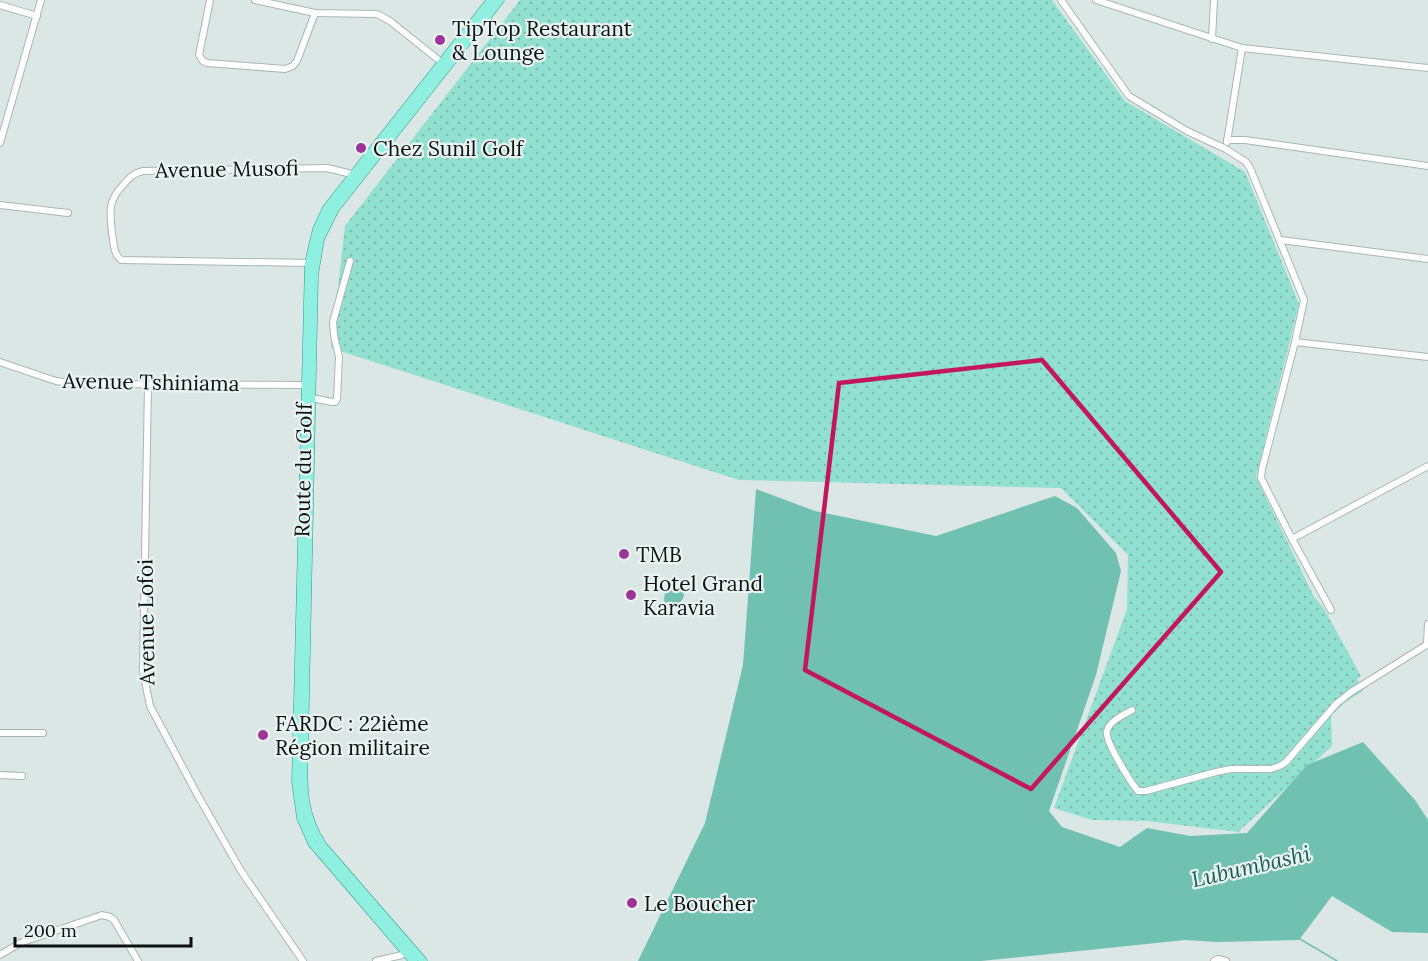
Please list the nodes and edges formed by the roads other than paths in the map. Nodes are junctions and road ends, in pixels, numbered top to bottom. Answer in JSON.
{"nodes":[{"id":1,"x":41,"y":0,"type":"edge"},
{"id":2,"x":210,"y":0,"type":"edge"},
{"id":3,"x":255,"y":0,"type":"edge"},
{"id":4,"x":491,"y":0,"type":"edge"},
{"id":5,"x":500,"y":0,"type":"edge"},
{"id":6,"x":1061,"y":0,"type":"edge"},
{"id":7,"x":1096,"y":0,"type":"edge"},
{"id":8,"x":1214,"y":0,"type":"edge"},
{"id":9,"x":0,"y":5,"type":"edge"},
{"id":10,"x":315,"y":13,"type":"junction"},
{"id":11,"x":37,"y":16,"type":"junction"},
{"id":12,"x":1212,"y":39,"type":"junction"},
{"id":13,"x":1242,"y":48,"type":"junction"},
{"id":14,"x":444,"y":64,"type":"junction"},
{"id":15,"x":1428,"y":68,"type":"edge"},
{"id":16,"x":1227,"y":140,"type":"junction"},
{"id":17,"x":0,"y":143,"type":"edge"},
{"id":18,"x":1226,"y":149,"type":"junction"},
{"id":19,"x":1428,"y":166,"type":"edge"},
{"id":20,"x":357,"y":175,"type":"junction"},
{"id":21,"x":0,"y":205,"type":"edge"},
{"id":22,"x":68,"y":213,"type":"dead end"},
{"id":23,"x":1281,"y":240,"type":"junction"},
{"id":24,"x":1428,"y":259,"type":"edge"},
{"id":25,"x":350,"y":261,"type":"dead end"},
{"id":26,"x":312,"y":264,"type":"junction"},
{"id":27,"x":1295,"y":342,"type":"junction"},
{"id":28,"x":1428,"y":357,"type":"edge"},
{"id":29,"x":0,"y":362,"type":"edge"},
{"id":30,"x":148,"y":384,"type":"junction"},
{"id":31,"x":308,"y":385,"type":"junction"},
{"id":32,"x":308,"y":397,"type":"junction"},
{"id":33,"x":1428,"y":466,"type":"edge"},
{"id":34,"x":1292,"y":539,"type":"junction"},
{"id":35,"x":1332,"y":610,"type":"dead end"},
{"id":36,"x":1428,"y":624,"type":"edge"},
{"id":37,"x":1428,"y":644,"type":"edge"},
{"id":38,"x":1132,"y":710,"type":"dead end"},
{"id":39,"x":0,"y":733,"type":"edge"},
{"id":40,"x":43,"y":733,"type":"dead end"},
{"id":41,"x":0,"y":775,"type":"edge"},
{"id":42,"x":22,"y":776,"type":"dead end"},
{"id":43,"x":408,"y":950,"type":"junction"},
{"id":44,"x":0,"y":955,"type":"edge"},
{"id":45,"x":138,"y":961,"type":"edge"},
{"id":46,"x":303,"y":961,"type":"edge"},
{"id":47,"x":376,"y":961,"type":"edge"},
{"id":48,"x":413,"y":961,"type":"edge"},
{"id":49,"x":423,"y":961,"type":"edge"},
{"id":50,"x":1214,"y":961,"type":"edge"},
{"id":51,"x":1226,"y":961,"type":"edge"}],
"edges":[{"from":1,"to":11,"type":"street"},
{"from":2,"to":10,"type":"street"},
{"from":3,"to":10,"type":"street"},
{"from":4,"to":14,"type":"main road","name":"Route du Golf"},
{"from":5,"to":14,"type":"main road"},
{"from":6,"to":18,"type":"street"},
{"from":7,"to":12,"type":"street"},
{"from":8,"to":12,"type":"street"},
{"from":9,"to":11,"type":"street"},
{"from":10,"to":14,"type":"street"},
{"from":11,"to":17,"type":"street"},
{"from":12,"to":13,"type":"street"},
{"from":13,"to":15,"type":"street"},
{"from":13,"to":16,"type":"street"},
{"from":14,"to":20,"type":"main road","name":"Route du Golf"},
{"from":16,"to":18,"type":"street"},
{"from":16,"to":19,"type":"street"},
{"from":18,"to":23,"type":"street"},
{"from":20,"to":26,"type":"main road","name":"Route du Golf"},
{"from":20,"to":26,"type":"street","name":"Avenue Musofi"},
{"from":21,"to":22,"type":"street"},
{"from":23,"to":24,"type":"street"},
{"from":23,"to":27,"type":"street"},
{"from":25,"to":32,"type":"street"},
{"from":26,"to":31,"type":"main road","name":"Route du Golf"},
{"from":27,"to":28,"type":"street"},
{"from":27,"to":34,"type":"street"},
{"from":29,"to":30,"type":"street","name":"Avenue Tshiniama"},
{"from":30,"to":31,"type":"street","name":"Avenue Tshiniama"},
{"from":30,"to":46,"type":"street","name":"Avenue Lofoi"},
{"from":31,"to":32,"type":"main road","name":"Route du Golf"},
{"from":32,"to":43,"type":"main road","name":"Route du Golf"},
{"from":33,"to":34,"type":"street"},
{"from":34,"to":35,"type":"street"},
{"from":36,"to":37,"type":"street"},
{"from":37,"to":38,"type":"street"},
{"from":39,"to":40,"type":"street"},
{"from":41,"to":42,"type":"street"},
{"from":43,"to":47,"type":"street"},
{"from":43,"to":48,"type":"main road","name":"Route du Golf"},
{"from":43,"to":49,"type":"main road"},
{"from":44,"to":45,"type":"street"},
{"from":50,"to":51,"type":"street"}]}
